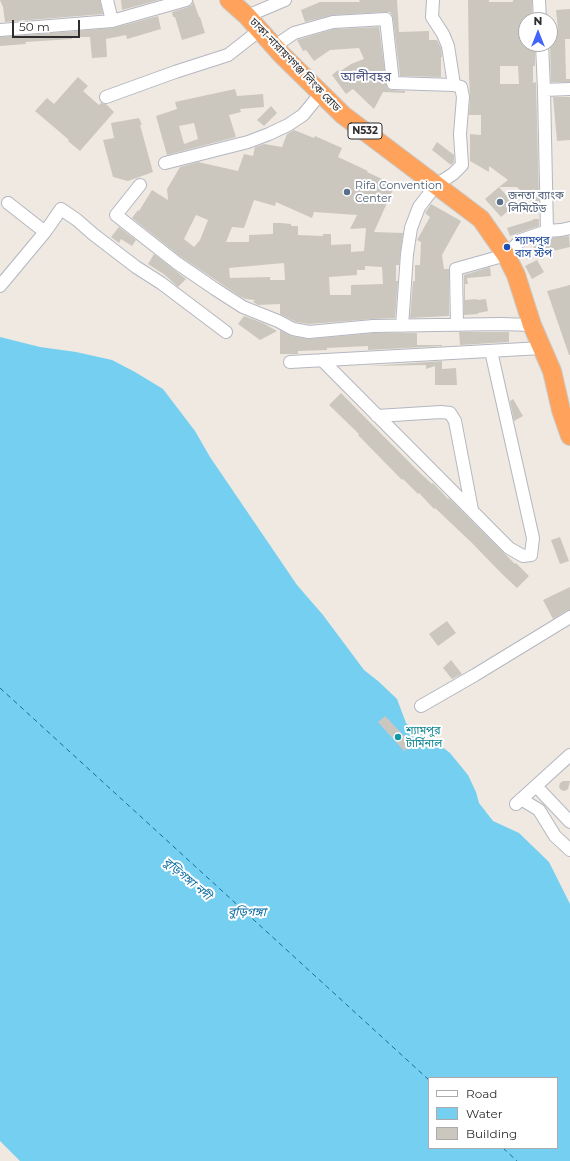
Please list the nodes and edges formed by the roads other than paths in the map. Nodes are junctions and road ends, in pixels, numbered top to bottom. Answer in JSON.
{"nodes":[{"id":1,"x":107,"y":0,"type":"edge"},
{"id":2,"x":186,"y":0,"type":"edge"},
{"id":3,"x":228,"y":0,"type":"edge"},
{"id":4,"x":285,"y":0,"type":"edge"},
{"id":5,"x":433,"y":0,"type":"edge"},
{"id":6,"x":539,"y":0,"type":"edge"},
{"id":7,"x":540,"y":12,"type":"edge"},
{"id":8,"x":247,"y":16,"type":"junction"},
{"id":9,"x":112,"y":21,"type":"junction"},
{"id":10,"x":0,"y":30,"type":"edge"},
{"id":11,"x":260,"y":30,"type":"junction"},
{"id":12,"x":275,"y":46,"type":"junction"},
{"id":13,"x":542,"y":52,"type":"edge"},
{"id":14,"x":454,"y":85,"type":"junction"},
{"id":15,"x":570,"y":89,"type":"edge"},
{"id":16,"x":544,"y":90,"type":"junction"},
{"id":17,"x":321,"y":93,"type":"junction"},
{"id":18,"x":106,"y":96,"type":"dead end"},
{"id":19,"x":165,"y":163,"type":"dead end"},
{"id":20,"x":140,"y":185,"type":"dead end"},
{"id":21,"x":436,"y":185,"type":"junction"},
{"id":22,"x":8,"y":203,"type":"dead end"},
{"id":23,"x":570,"y":228,"type":"edge"},
{"id":24,"x":547,"y":231,"type":"junction"},
{"id":25,"x":45,"y":232,"type":"junction"},
{"id":26,"x":506,"y":256,"type":"junction"},
{"id":27,"x":0,"y":286,"type":"edge"},
{"id":28,"x":457,"y":325,"type":"junction"},
{"id":29,"x":532,"y":325,"type":"junction"},
{"id":30,"x":402,"y":326,"type":"junction"},
{"id":31,"x":226,"y":332,"type":"dead end"},
{"id":32,"x":542,"y":348,"type":"junction"},
{"id":33,"x":491,"y":351,"type":"junction"},
{"id":34,"x":322,"y":360,"type":"junction"},
{"id":35,"x":290,"y":362,"type":"dead end"},
{"id":36,"x":566,"y":410,"type":"edge"},
{"id":37,"x":377,"y":416,"type":"junction"},
{"id":38,"x":570,"y":436,"type":"edge"},
{"id":39,"x":472,"y":510,"type":"junction"},
{"id":40,"x":570,"y":617,"type":"edge"},
{"id":41,"x":421,"y":706,"type":"dead end"},
{"id":42,"x":570,"y":755,"type":"edge"},
{"id":43,"x":536,"y":786,"type":"junction"},
{"id":44,"x":570,"y":822,"type":"edge"},
{"id":45,"x":570,"y":850,"type":"edge"}],
"edges":[{"from":1,"to":9,"type":"street"},
{"from":2,"to":9,"type":"street"},
{"from":3,"to":8,"type":"highway","name":"ঢাকা-নারায়ণগঞ্জ লিংক রোড","number":"N532"},
{"from":4,"to":8,"type":"street"},
{"from":5,"to":14,"type":"street"},
{"from":6,"to":7,"type":"street"},
{"from":8,"to":11,"type":"highway","name":"ঢাকা-নারায়ণগঞ্জ লিংক রোড","number":"N532"},
{"from":9,"to":10,"type":"street"},
{"from":11,"to":12,"type":"highway","name":"ঢাকা-নারায়ণগঞ্জ লিংক রোড","number":"N532"},
{"from":11,"to":18,"type":"street"},
{"from":12,"to":14,"type":"street"},
{"from":12,"to":17,"type":"highway","name":"ঢাকা-নারায়ণগঞ্জ লিংক রোড","number":"N532"},
{"from":13,"to":16,"type":"street"},
{"from":14,"to":21,"type":"street"},
{"from":15,"to":16,"type":"street"},
{"from":16,"to":24,"type":"street"},
{"from":17,"to":19,"type":"street"},
{"from":17,"to":21,"type":"highway","name":"ঢাকা-নারায়ণগঞ্জ লিংক রোড","number":"N532"},
{"from":20,"to":30,"type":"street"},
{"from":21,"to":26,"type":"highway","name":"ঢাকা-নারায়ণগঞ্জ লিংক রোড","number":"N532"},
{"from":21,"to":30,"type":"street"},
{"from":22,"to":25,"type":"street"},
{"from":23,"to":24,"type":"street"},
{"from":24,"to":26,"type":"street"},
{"from":25,"to":27,"type":"street"},
{"from":25,"to":31,"type":"street"},
{"from":26,"to":28,"type":"street"},
{"from":26,"to":29,"type":"highway","name":"ঢাকা-নারায়ণগঞ্জ লিংক রোড","number":"N532"},
{"from":28,"to":29,"type":"street"},
{"from":28,"to":30,"type":"street"},
{"from":29,"to":32,"type":"highway","name":"ঢাকা-নারায়ণগঞ্জ লিংক রোড","number":"N532"},
{"from":32,"to":33,"type":"street"},
{"from":32,"to":36,"type":"highway","name":"ঢাকা-নারায়ণগঞ্জ লিংক রোড","number":"N532"},
{"from":33,"to":34,"type":"street"},
{"from":33,"to":39,"type":"street"},
{"from":34,"to":35,"type":"street"},
{"from":34,"to":37,"type":"street"},
{"from":36,"to":38,"type":"highway","name":"ঢাকা-নারায়ণগঞ্জ লিংক রোড","number":"N532"},
{"from":37,"to":39,"type":"street"},
{"from":37,"to":39,"type":"street"},
{"from":40,"to":41,"type":"street"},
{"from":42,"to":43,"type":"street"},
{"from":43,"to":44,"type":"street"},
{"from":43,"to":45,"type":"street"}]}
